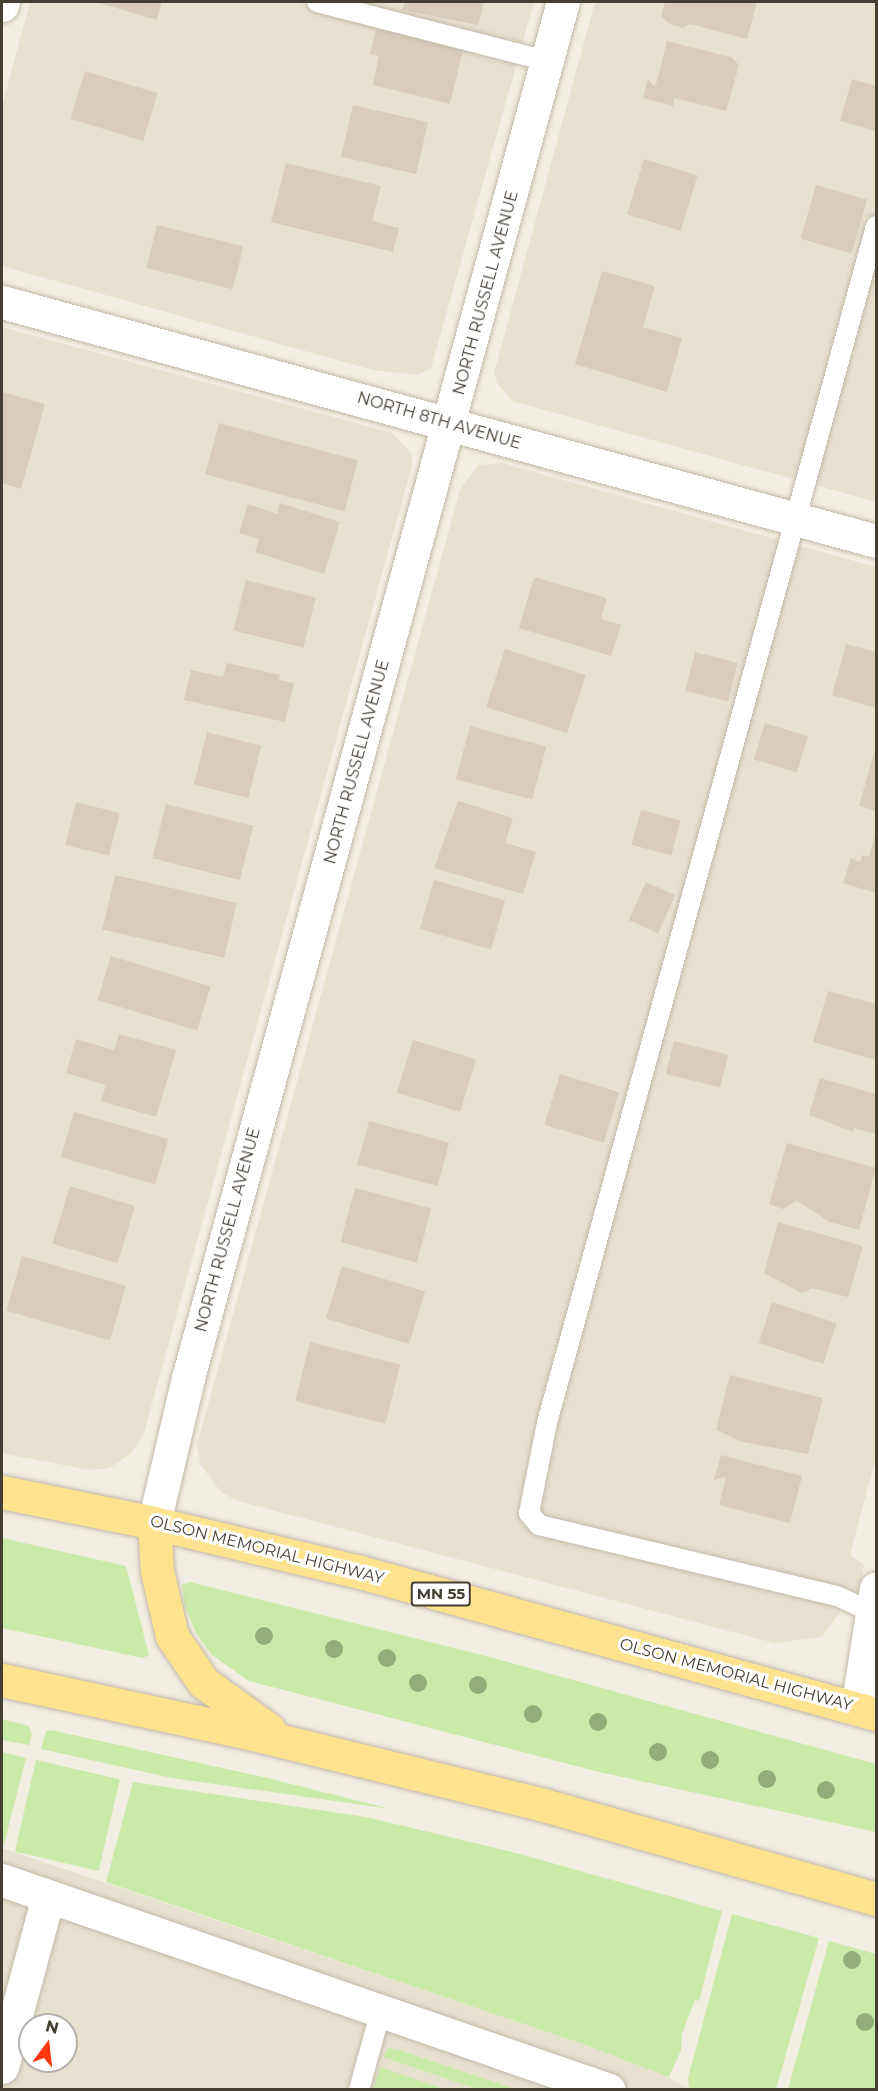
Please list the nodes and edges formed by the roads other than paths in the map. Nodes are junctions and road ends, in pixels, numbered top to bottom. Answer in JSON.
{"nodes":[{"id":1,"x":317,"y":2,"type":"edge"},
{"id":2,"x":563,"y":2,"type":"edge"},
{"id":3,"x":547,"y":61,"type":"junction"},
{"id":4,"x":876,"y":226,"type":"edge"},
{"id":5,"x":2,"y":302,"type":"edge"},
{"id":6,"x":450,"y":425,"type":"junction"},
{"id":7,"x":797,"y":519,"type":"junction"},
{"id":8,"x":876,"y":541,"type":"edge"},
{"id":9,"x":2,"y":1492,"type":"edge"},
{"id":10,"x":154,"y":1522,"type":"junction"},
{"id":11,"x":875,"y":1605,"type":"edge"},
{"id":12,"x":2,"y":1680,"type":"edge"},
{"id":13,"x":867,"y":1711,"type":"edge"},
{"id":14,"x":300,"y":1745,"type":"junction"},
{"id":15,"x":2,"y":1880,"type":"edge"},
{"id":16,"x":48,"y":1896,"type":"junction"},
{"id":17,"x":876,"y":1899,"type":"edge"},
{"id":18,"x":381,"y":2010,"type":"junction"},
{"id":19,"x":2,"y":2067,"type":"edge"},
{"id":20,"x":359,"y":2090,"type":"edge"},
{"id":21,"x":609,"y":2090,"type":"edge"}],
"edges":[{"from":1,"to":3,"type":"lane"},
{"from":2,"to":3,"type":"street","name":"NORTH RUSSELL AVENUE"},
{"from":3,"to":6,"type":"street","name":"NORTH RUSSELL AVENUE"},
{"from":4,"to":7,"type":"lane"},
{"from":5,"to":6,"type":"street","name":"NORTH 8TH AVENUE"},
{"from":6,"to":7,"type":"street","name":"NORTH 8TH AVENUE"},
{"from":6,"to":10,"type":"street","name":"NORTH RUSSELL AVENUE"},
{"from":7,"to":8,"type":"street","name":"NORTH 8TH AVENUE"},
{"from":7,"to":11,"type":"lane"},
{"from":9,"to":10,"type":"main road","name":"OLSON MEMORIAL HIGHWAY","number":"MN 55"},
{"from":10,"to":13,"type":"main road","name":"OLSON MEMORIAL HIGHWAY","number":"MN 55"},
{"from":10,"to":14,"type":"main road"},
{"from":11,"to":13,"type":"street"},
{"from":12,"to":14,"type":"main road"},
{"from":14,"to":17,"type":"main road"},
{"from":15,"to":16,"type":"street"},
{"from":16,"to":18,"type":"street"},
{"from":16,"to":19,"type":"street"},
{"from":18,"to":20,"type":"lane"},
{"from":18,"to":21,"type":"street"}]}
